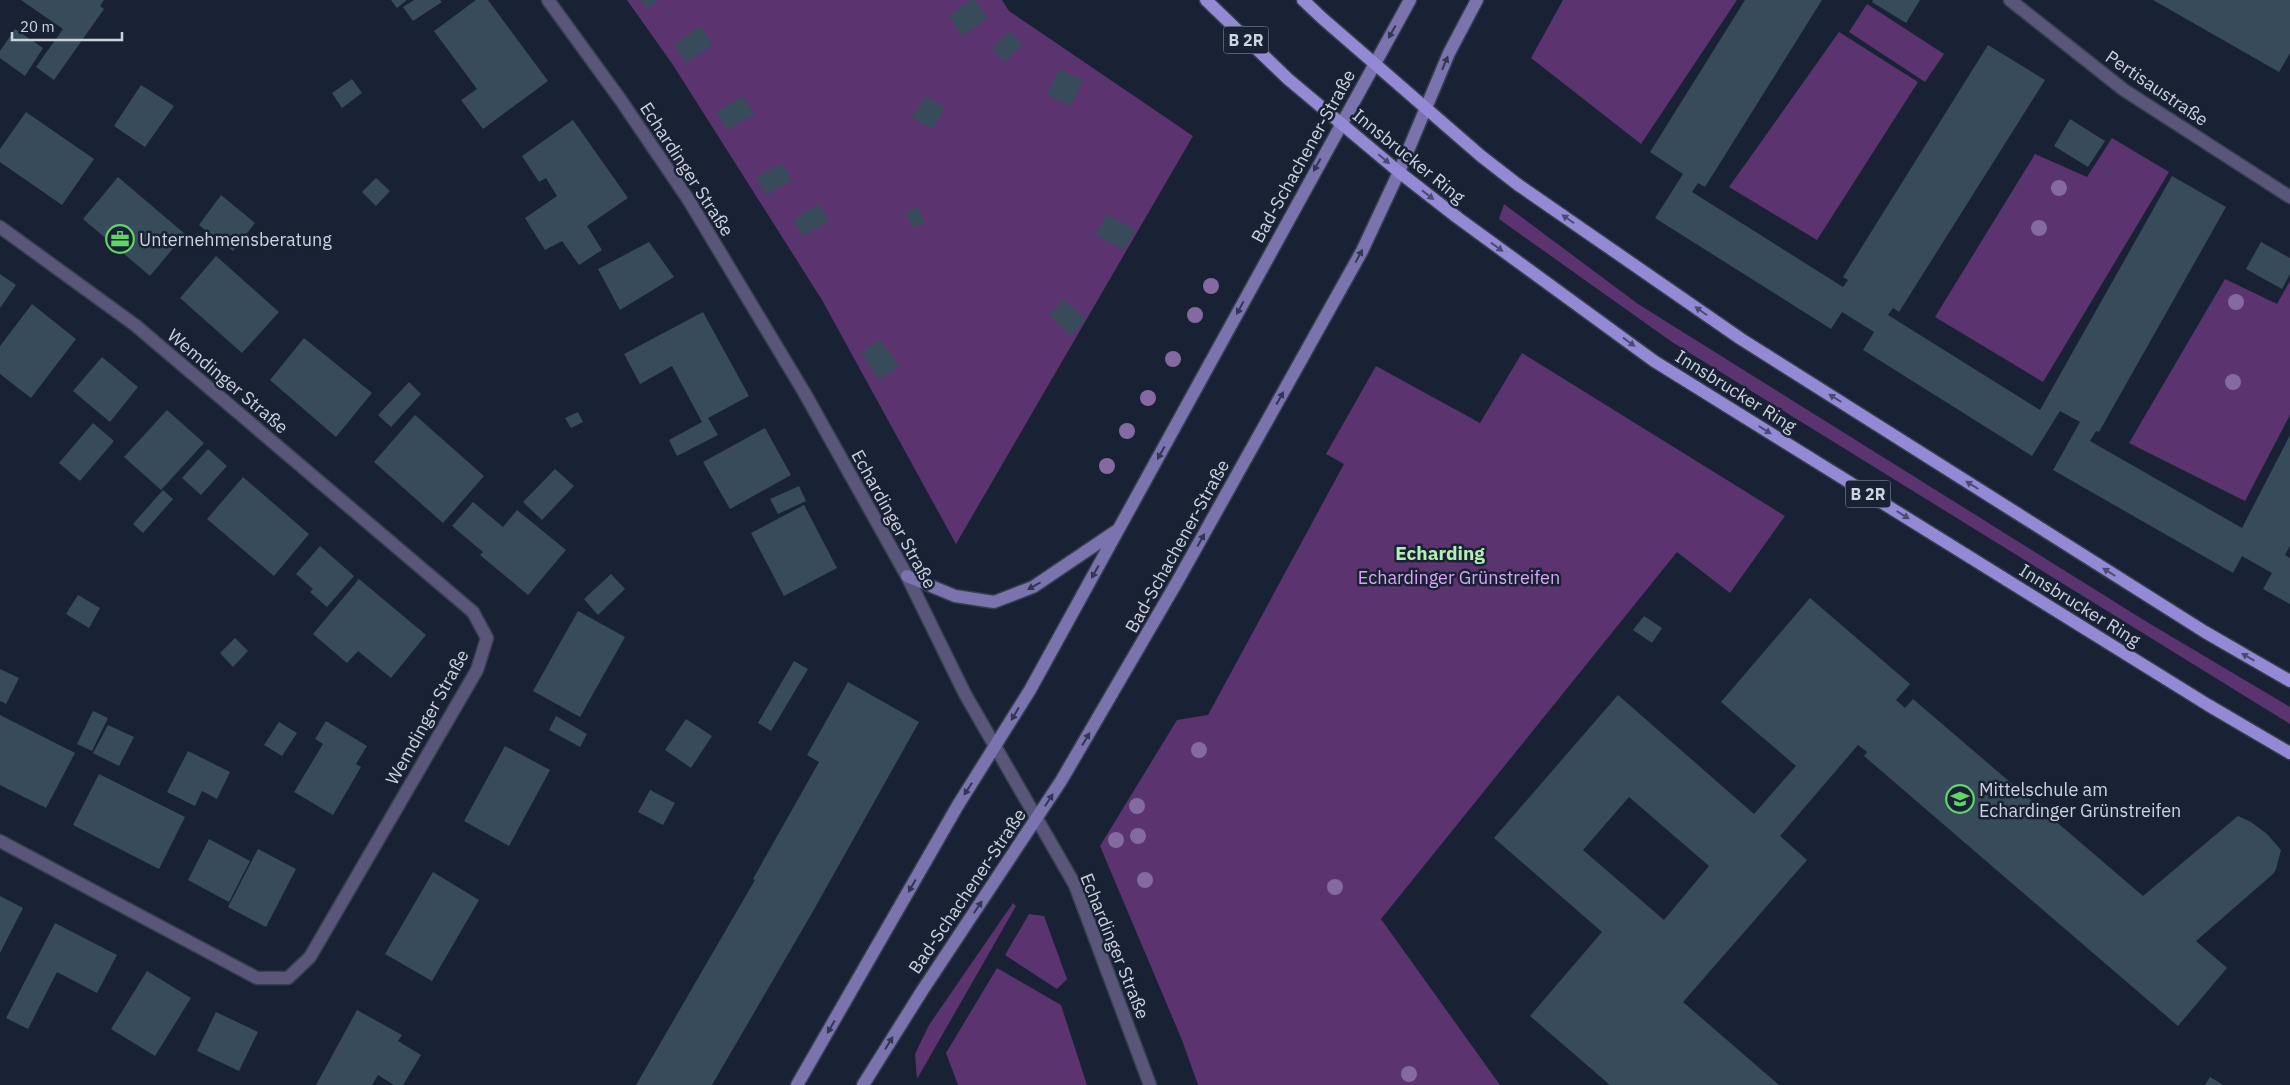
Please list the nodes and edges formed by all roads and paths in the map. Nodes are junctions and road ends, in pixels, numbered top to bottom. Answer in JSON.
{"nodes":[{"id":1,"x":548,"y":0,"type":"edge"},
{"id":2,"x":1206,"y":0,"type":"edge"},
{"id":3,"x":1303,"y":0,"type":"edge"},
{"id":4,"x":1410,"y":0,"type":"edge"},
{"id":5,"x":1477,"y":0,"type":"edge"},
{"id":6,"x":2010,"y":0,"type":"edge"},
{"id":7,"x":1374,"y":63,"type":"junction"},
{"id":8,"x":1425,"y":108,"type":"junction"},
{"id":9,"x":1341,"y":123,"type":"junction"},
{"id":10,"x":1399,"y":172,"type":"junction"},
{"id":11,"x":2290,"y":197,"type":"edge"},
{"id":12,"x":0,"y":227,"type":"edge"},
{"id":13,"x":1118,"y":529,"type":"junction"},
{"id":14,"x":907,"y":576,"type":"junction"},
{"id":15,"x":2290,"y":681,"type":"edge"},
{"id":16,"x":994,"y":748,"type":"junction"},
{"id":17,"x":2290,"y":753,"type":"edge"},
{"id":18,"x":1036,"y":819,"type":"junction"},
{"id":19,"x":0,"y":841,"type":"edge"},
{"id":20,"x":797,"y":1085,"type":"edge"},
{"id":21,"x":863,"y":1085,"type":"edge"},
{"id":22,"x":1150,"y":1085,"type":"edge"}],
"edges":[{"from":1,"to":14,"type":"street","name":"Echardinger Straße"},
{"from":2,"to":9,"type":"main road","name":"Innsbrucker Ring","number":"B 2R"},
{"from":3,"to":7,"type":"main road"},
{"from":4,"to":7,"type":"main road","name":"Bad-Schachener-Straße","one_way":true},
{"from":8,"to":5,"type":"main road","name":"Bad-Schachener-Straße","one_way":true},
{"from":6,"to":11,"type":"street","name":"Pertisaustraße"},
{"from":7,"to":8,"type":"main road"},
{"from":7,"to":9,"type":"main road","name":"Bad-Schachener-Straße"},
{"from":8,"to":10,"type":"main road","name":"Bad-Schachener-Straße"},
{"from":15,"to":8,"type":"main road","one_way":true},
{"from":9,"to":10,"type":"main road","name":"Innsbrucker Ring","number":"B 2R","one_way":true},
{"from":9,"to":13,"type":"main road","name":"Bad-Schachener-Straße","one_way":true},
{"from":10,"to":17,"type":"main road","name":"Innsbrucker Ring","number":"B 2R","one_way":true},
{"from":18,"to":10,"type":"main road","name":"Bad-Schachener-Straße","one_way":true},
{"from":12,"to":19,"type":"street","name":"Wemdinger Straße"},
{"from":13,"to":14,"type":"main road","one_way":true},
{"from":13,"to":16,"type":"main road","name":"Bad-Schachener-Straße","one_way":true},
{"from":14,"to":16,"type":"street","name":"Echardinger Straße"},
{"from":16,"to":18,"type":"street","name":"Echardinger Straße"},
{"from":16,"to":20,"type":"main road","name":"Bad-Schachener-Straße","one_way":true},
{"from":21,"to":18,"type":"main road","name":"Bad-Schachener-Straße","one_way":true},
{"from":18,"to":22,"type":"street","name":"Echardinger Straße"}]}
